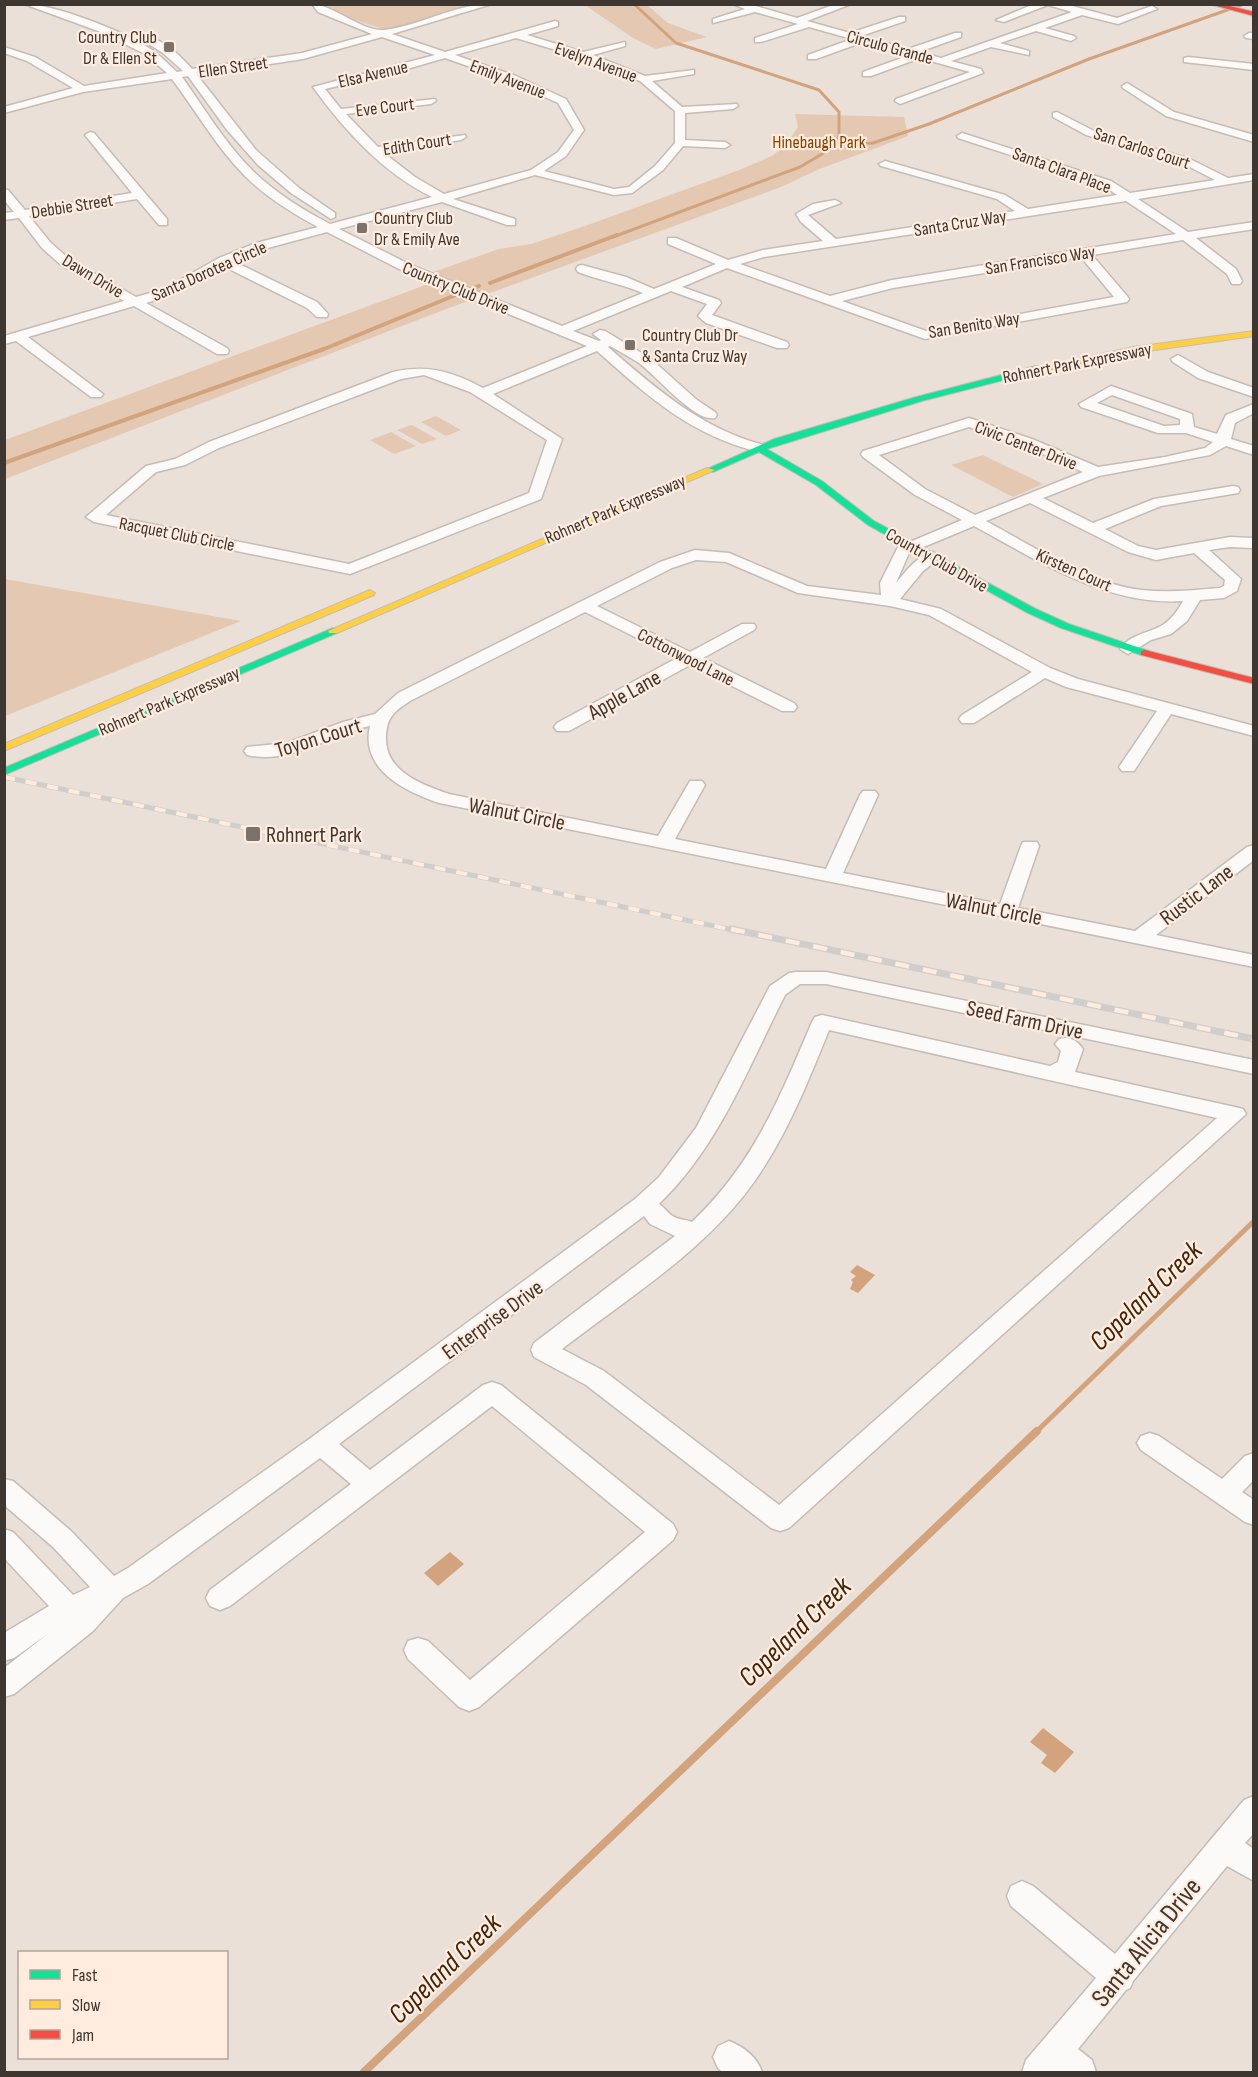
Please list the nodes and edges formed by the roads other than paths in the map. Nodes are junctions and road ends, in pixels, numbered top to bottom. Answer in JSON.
{"nodes":[{"id":1,"x":28,"y":4,"type":"edge"},
{"id":2,"x":53,"y":4,"type":"edge"},
{"id":3,"x":316,"y":4,"type":"edge"},
{"id":4,"x":488,"y":4,"type":"edge"},
{"id":5,"x":847,"y":4,"type":"edge"},
{"id":6,"x":1044,"y":4,"type":"edge"},
{"id":7,"x":1060,"y":5,"type":"edge"},
{"id":8,"x":1213,"y":5,"type":"edge"},
{"id":9,"x":746,"y":6,"type":"edge"},
{"id":10,"x":1152,"y":9,"type":"dead end"},
{"id":11,"x":1081,"y":12,"type":"junction"},
{"id":12,"x":1254,"y":14,"type":"edge"},
{"id":13,"x":902,"y":19,"type":"dead end"},
{"id":14,"x":1001,"y":20,"type":"dead end"},
{"id":15,"x":716,"y":21,"type":"dead end"},
{"id":16,"x":796,"y":21,"type":"junction"},
{"id":17,"x":555,"y":24,"type":"dead end"},
{"id":18,"x":808,"y":24,"type":"junction"},
{"id":19,"x":1035,"y":28,"type":"junction"},
{"id":20,"x":382,"y":34,"type":"junction"},
{"id":21,"x":517,"y":35,"type":"junction"},
{"id":22,"x":958,"y":35,"type":"dead end"},
{"id":23,"x":850,"y":36,"type":"junction"},
{"id":24,"x":1071,"y":38,"type":"dead end"},
{"id":25,"x":862,"y":39,"type":"junction"},
{"id":26,"x":758,"y":40,"type":"dead end"},
{"id":27,"x":622,"y":44,"type":"dead end"},
{"id":28,"x":991,"y":44,"type":"junction"},
{"id":29,"x":4,"y":50,"type":"edge"},
{"id":30,"x":908,"y":52,"type":"junction"},
{"id":31,"x":1025,"y":53,"type":"dead end"},
{"id":32,"x":445,"y":55,"type":"junction"},
{"id":33,"x":583,"y":55,"type":"junction"},
{"id":34,"x":920,"y":56,"type":"junction"},
{"id":35,"x":812,"y":57,"type":"dead end"},
{"id":36,"x":31,"y":59,"type":"junction"},
{"id":37,"x":1188,"y":60,"type":"dead end"},
{"id":38,"x":941,"y":61,"type":"junction"},
{"id":39,"x":13,"y":64,"type":"dead end"},
{"id":40,"x":1254,"y":67,"type":"edge"},
{"id":41,"x":690,"y":72,"type":"dead end"},
{"id":42,"x":192,"y":73,"type":"junction"},
{"id":43,"x":867,"y":74,"type":"dead end"},
{"id":44,"x":175,"y":75,"type":"junction"},
{"id":45,"x":644,"y":79,"type":"junction"},
{"id":46,"x":1127,"y":86,"type":"dead end"},
{"id":47,"x":82,"y":89,"type":"junction"},
{"id":48,"x":431,"y":101,"type":"dead end"},
{"id":49,"x":900,"y":101,"type":"dead end"},
{"id":50,"x":734,"y":106,"type":"dead end"},
{"id":51,"x":4,"y":110,"type":"edge"},
{"id":52,"x":680,"y":110,"type":"junction"},
{"id":53,"x":339,"y":112,"type":"junction"},
{"id":54,"x":1057,"y":115,"type":"dead end"},
{"id":55,"x":90,"y":135,"type":"dead end"},
{"id":56,"x":962,"y":136,"type":"dead end"},
{"id":57,"x":1250,"y":136,"type":"edge"},
{"id":58,"x":461,"y":137,"type":"dead end"},
{"id":59,"x":680,"y":143,"type":"junction"},
{"id":60,"x":725,"y":145,"type":"dead end"},
{"id":61,"x":374,"y":151,"type":"junction"},
{"id":62,"x":885,"y":164,"type":"dead end"},
{"id":63,"x":535,"y":172,"type":"junction"},
{"id":64,"x":1254,"y":177,"type":"edge"},
{"id":65,"x":1228,"y":182,"type":"junction"},
{"id":66,"x":4,"y":192,"type":"edge"},
{"id":67,"x":140,"y":195,"type":"junction"},
{"id":68,"x":443,"y":198,"type":"junction"},
{"id":69,"x":1127,"y":198,"type":"junction"},
{"id":70,"x":835,"y":203,"type":"dead end"},
{"id":71,"x":1027,"y":213,"type":"junction"},
{"id":72,"x":21,"y":214,"type":"junction"},
{"id":73,"x":4,"y":217,"type":"edge"},
{"id":74,"x":163,"y":222,"type":"dead end"},
{"id":75,"x":511,"y":222,"type":"dead end"},
{"id":76,"x":1254,"y":225,"type":"edge"},
{"id":77,"x":351,"y":226,"type":"junction"},
{"id":78,"x":327,"y":228,"type":"junction"},
{"id":79,"x":1185,"y":236,"type":"junction"},
{"id":80,"x":672,"y":241,"type":"dead end"},
{"id":81,"x":832,"y":242,"type":"junction"},
{"id":82,"x":381,"y":243,"type":"dead end"},
{"id":83,"x":399,"y":251,"type":"dead end"},
{"id":84,"x":1084,"y":253,"type":"junction"},
{"id":85,"x":223,"y":261,"type":"junction"},
{"id":86,"x":424,"y":262,"type":"dead end"},
{"id":87,"x":727,"y":264,"type":"junction"},
{"id":88,"x":582,"y":269,"type":"dead end"},
{"id":89,"x":1236,"y":281,"type":"dead end"},
{"id":90,"x":671,"y":287,"type":"junction"},
{"id":91,"x":471,"y":288,"type":"junction"},
{"id":92,"x":655,"y":294,"type":"junction"},
{"id":93,"x":827,"y":301,"type":"junction"},
{"id":94,"x":137,"y":302,"type":"junction"},
{"id":95,"x":321,"y":314,"type":"dead end"},
{"id":96,"x":1254,"y":320,"type":"edge"},
{"id":97,"x":579,"y":324,"type":"junction"},
{"id":98,"x":564,"y":330,"type":"junction"},
{"id":99,"x":1254,"y":333,"type":"edge"},
{"id":100,"x":18,"y":336,"type":"junction"},
{"id":101,"x":4,"y":340,"type":"edge"},
{"id":102,"x":782,"y":345,"type":"dead end"},
{"id":103,"x":610,"y":346,"type":"junction"},
{"id":104,"x":222,"y":351,"type":"dead end"},
{"id":105,"x":1178,"y":359,"type":"dead end"},
{"id":106,"x":1013,"y":360,"type":"dead end"},
{"id":107,"x":96,"y":393,"type":"dead end"},
{"id":108,"x":1254,"y":393,"type":"edge"},
{"id":109,"x":485,"y":396,"type":"junction"},
{"id":110,"x":1254,"y":408,"type":"edge"},
{"id":111,"x":1187,"y":429,"type":"junction"},
{"id":112,"x":753,"y":433,"type":"junction"},
{"id":113,"x":1224,"y":441,"type":"junction"},
{"id":114,"x":725,"y":443,"type":"junction"},
{"id":115,"x":759,"y":448,"type":"junction"},
{"id":116,"x":1253,"y":456,"type":"edge"},
{"id":117,"x":1096,"y":472,"type":"junction"},
{"id":118,"x":1233,"y":490,"type":"dead end"},
{"id":119,"x":1030,"y":497,"type":"junction"},
{"id":120,"x":973,"y":521,"type":"junction"},
{"id":121,"x":1094,"y":528,"type":"junction"},
{"id":122,"x":1254,"y":543,"type":"edge"},
{"id":123,"x":912,"y":546,"type":"junction"},
{"id":124,"x":1197,"y":548,"type":"junction"},
{"id":125,"x":933,"y":557,"type":"junction"},
{"id":126,"x":383,"y":587,"type":"dead end"},
{"id":127,"x":1194,"y":596,"type":"junction"},
{"id":128,"x":890,"y":601,"type":"junction"},
{"id":129,"x":585,"y":606,"type":"junction"},
{"id":130,"x":748,"y":627,"type":"dead end"},
{"id":131,"x":1128,"y":649,"type":"junction"},
{"id":132,"x":688,"y":658,"type":"junction"},
{"id":133,"x":1044,"y":672,"type":"junction"},
{"id":134,"x":1254,"y":681,"type":"edge"},
{"id":135,"x":788,"y":707,"type":"dead end"},
{"id":136,"x":1167,"y":708,"type":"junction"},
{"id":137,"x":382,"y":718,"type":"junction"},
{"id":138,"x":968,"y":719,"type":"dead end"},
{"id":139,"x":563,"y":727,"type":"dead end"},
{"id":140,"x":1254,"y":731,"type":"edge"},
{"id":141,"x":4,"y":748,"type":"edge"},
{"id":142,"x":254,"y":751,"type":"dead end"},
{"id":143,"x":1128,"y":767,"type":"dead end"},
{"id":144,"x":4,"y":772,"type":"edge"},
{"id":145,"x":696,"y":784,"type":"dead end"},
{"id":146,"x":869,"y":795,"type":"dead end"},
{"id":147,"x":663,"y":843,"type":"junction"},
{"id":148,"x":1030,"y":846,"type":"dead end"},
{"id":149,"x":1254,"y":851,"type":"edge"},
{"id":150,"x":832,"y":876,"type":"junction"},
{"id":151,"x":1006,"y":911,"type":"junction"},
{"id":152,"x":1139,"y":938,"type":"junction"},
{"id":153,"x":1254,"y":961,"type":"edge"},
{"id":154,"x":796,"y":978,"type":"joint"},
{"id":155,"x":1068,"y":1036,"type":"junction"},
{"id":156,"x":1254,"y":1067,"type":"edge"},
{"id":157,"x":1058,"y":1072,"type":"junction"},
{"id":158,"x":650,"y":1209,"type":"junction"},
{"id":159,"x":690,"y":1231,"type":"junction"},
{"id":160,"x":1150,"y":1443,"type":"dead end"},
{"id":161,"x":321,"y":1444,"type":"junction"},
{"id":162,"x":1254,"y":1463,"type":"edge"},
{"id":163,"x":370,"y":1485,"type":"junction"},
{"id":164,"x":4,"y":1489,"type":"edge"},
{"id":165,"x":1224,"y":1494,"type":"junction"},
{"id":166,"x":1254,"y":1514,"type":"edge"},
{"id":167,"x":4,"y":1540,"type":"edge"},
{"id":168,"x":112,"y":1592,"type":"junction"},
{"id":169,"x":220,"y":1598,"type":"dead end"},
{"id":170,"x":76,"y":1616,"type":"junction"},
{"id":171,"x":4,"y":1649,"type":"edge"},
{"id":172,"x":418,"y":1650,"type":"dead end"},
{"id":173,"x":4,"y":1685,"type":"edge"},
{"id":174,"x":1254,"y":1810,"type":"edge"},
{"id":175,"x":1224,"y":1845,"type":"junction"},
{"id":176,"x":1254,"y":1867,"type":"edge"},
{"id":177,"x":1022,"y":1896,"type":"dead end"},
{"id":178,"x":1119,"y":1977,"type":"junction"},
{"id":179,"x":1047,"y":2062,"type":"edge"},
{"id":180,"x":1080,"y":2073,"type":"edge"}],
"edges":[{"from":1,"to":44,"type":"street","name":"Country Club Drive"},
{"from":2,"to":42,"type":"street"},
{"from":3,"to":20,"type":"street","name":"Emily Avenue"},
{"from":4,"to":20,"type":"street","name":"Ellen Street"},
{"from":5,"to":16,"type":"street"},
{"from":6,"to":14,"type":"street"},
{"from":7,"to":11,"type":"street"},
{"from":8,"to":12,"type":"main road"},
{"from":9,"to":15,"type":"street"},
{"from":9,"to":16,"type":"street","name":"Circulo Grande"},
{"from":10,"to":11,"type":"street"},
{"from":11,"to":19,"type":"street","name":"Circulo Grande"},
{"from":13,"to":23,"type":"street"},
{"from":16,"to":18,"type":"street","name":"Circulo Grande"},
{"from":17,"to":21,"type":"street","name":"Elsa Avenue"},
{"from":18,"to":23,"type":"street","name":"Circulo Grande"},
{"from":18,"to":26,"type":"street"},
{"from":19,"to":24,"type":"street"},
{"from":19,"to":28,"type":"street","name":"Circulo Grande"},
{"from":20,"to":32,"type":"street","name":"Emily Avenue"},
{"from":20,"to":42,"type":"street","name":"Ellen Street"},
{"from":21,"to":32,"type":"street","name":"Elsa Avenue"},
{"from":21,"to":33,"type":"street","name":"Evelyn Avenue"},
{"from":22,"to":30,"type":"street"},
{"from":23,"to":25,"type":"street","name":"Circulo Grande"},
{"from":25,"to":30,"type":"street","name":"Circulo Grande"},
{"from":25,"to":35,"type":"street"},
{"from":27,"to":33,"type":"street"},
{"from":28,"to":31,"type":"street"},
{"from":28,"to":38,"type":"street","name":"Circulo Grande"},
{"from":29,"to":36,"type":"street"},
{"from":30,"to":34,"type":"street","name":"Circulo Grande"},
{"from":32,"to":53,"type":"street","name":"Elsa Avenue"},
{"from":32,"to":63,"type":"street","name":"Emily Avenue"},
{"from":33,"to":45,"type":"street","name":"Evelyn Avenue"},
{"from":34,"to":38,"type":"street","name":"Circulo Grande"},
{"from":34,"to":43,"type":"street"},
{"from":36,"to":39,"type":"street"},
{"from":36,"to":47,"type":"street"},
{"from":37,"to":40,"type":"street"},
{"from":38,"to":49,"type":"street"},
{"from":41,"to":45,"type":"street"},
{"from":42,"to":44,"type":"street","name":"Ellen Street"},
{"from":42,"to":77,"type":"street"},
{"from":44,"to":47,"type":"street","name":"Ellen Street"},
{"from":44,"to":78,"type":"street","name":"Country Club Drive"},
{"from":45,"to":52,"type":"street","name":"Evelyn Avenue"},
{"from":46,"to":57,"type":"street"},
{"from":47,"to":51,"type":"street"},
{"from":48,"to":53,"type":"street","name":"Eve Court"},
{"from":50,"to":52,"type":"street"},
{"from":52,"to":59,"type":"street"},
{"from":53,"to":61,"type":"street","name":"Elsa Avenue"},
{"from":54,"to":65,"type":"street","name":"San Carlos Court"},
{"from":55,"to":67,"type":"street"},
{"from":56,"to":69,"type":"street","name":"Santa Clara Place"},
{"from":58,"to":61,"type":"street","name":"Edith Court"},
{"from":59,"to":60,"type":"street"},
{"from":59,"to":63,"type":"street"},
{"from":61,"to":68,"type":"street","name":"Elsa Avenue"},
{"from":62,"to":71,"type":"street"},
{"from":63,"to":68,"type":"street","name":"Emily Avenue"},
{"from":64,"to":65,"type":"street","name":"Santa Cruz Way"},
{"from":65,"to":69,"type":"street","name":"Santa Cruz Way"},
{"from":66,"to":72,"type":"street","name":"Dawn Drive"},
{"from":67,"to":72,"type":"street","name":"Debbie Street"},
{"from":67,"to":74,"type":"street"},
{"from":68,"to":75,"type":"street","name":"Elsa Avenue"},
{"from":68,"to":77,"type":"street","name":"Emily Avenue"},
{"from":69,"to":71,"type":"street","name":"Santa Cruz Way"},
{"from":69,"to":79,"type":"street","name":"Santa Clara Place"},
{"from":70,"to":81,"type":"street"},
{"from":71,"to":81,"type":"street","name":"Santa Cruz Way"},
{"from":72,"to":73,"type":"street","name":"Debbie Street"},
{"from":72,"to":94,"type":"street","name":"Dawn Drive"},
{"from":76,"to":79,"type":"street","name":"San Francisco Way"},
{"from":77,"to":78,"type":"street","name":"Santa Dorotea Circle"},
{"from":78,"to":85,"type":"street","name":"Santa Dorotea Circle"},
{"from":78,"to":91,"type":"street","name":"Country Club Drive"},
{"from":79,"to":84,"type":"street","name":"San Francisco Way"},
{"from":79,"to":89,"type":"street","name":"Santa Clara Place"},
{"from":80,"to":87,"type":"street","name":"San Benito Way"},
{"from":81,"to":87,"type":"street","name":"Santa Cruz Way"},
{"from":82,"to":83,"type":"street","name":"Country Club Drive"},
{"from":84,"to":93,"type":"street","name":"San Francisco Way"},
{"from":84,"to":93,"type":"street","name":"San Benito Way"},
{"from":85,"to":94,"type":"street","name":"Santa Dorotea Circle"},
{"from":85,"to":95,"type":"street"},
{"from":86,"to":91,"type":"street","name":"Country Club Drive"},
{"from":87,"to":90,"type":"street","name":"Santa Cruz Way"},
{"from":87,"to":93,"type":"street","name":"San Benito Way"},
{"from":88,"to":92,"type":"street"},
{"from":90,"to":92,"type":"street","name":"Santa Cruz Way"},
{"from":90,"to":102,"type":"street"},
{"from":91,"to":97,"type":"street","name":"Country Club Drive"},
{"from":91,"to":98,"type":"street","name":"Country Club Drive"},
{"from":92,"to":97,"type":"street","name":"Santa Cruz Way"},
{"from":94,"to":100,"type":"street","name":"Santa Dorotea Circle"},
{"from":94,"to":104,"type":"street","name":"Dawn Drive"},
{"from":96,"to":106,"type":"main road","name":"Rohnert Park Expressway"},
{"from":97,"to":98,"type":"street","name":"Santa Cruz Way"},
{"from":97,"to":103,"type":"street","name":"Country Club Drive"},
{"from":98,"to":103,"type":"street","name":"Country Club Drive"},
{"from":99,"to":115,"type":"main road","name":"Rohnert Park Expressway"},
{"from":100,"to":101,"type":"street","name":"Santa Dorotea Circle"},
{"from":100,"to":107,"type":"street"},
{"from":103,"to":109,"type":"street"},
{"from":103,"to":112,"type":"street","name":"Country Club Drive"},
{"from":103,"to":114,"type":"street","name":"Country Club Drive"},
{"from":105,"to":108,"type":"street"},
{"from":109,"to":109,"type":"street","name":"Racquet Club Circle"},
{"from":110,"to":113,"type":"street"},
{"from":111,"to":111,"type":"street"},
{"from":111,"to":113,"type":"street"},
{"from":112,"to":114,"type":"main road"},
{"from":112,"to":115,"type":"street","name":"Country Club Drive"},
{"from":113,"to":116,"type":"street"},
{"from":113,"to":117,"type":"street","name":"Civic Center Drive"},
{"from":114,"to":115,"type":"street","name":"Country Club Drive"},
{"from":115,"to":123,"type":"main road","name":"Country Club Drive"},
{"from":115,"to":144,"type":"main road","name":"Rohnert Park Expressway"},
{"from":117,"to":119,"type":"street","name":"Civic Center Drive"},
{"from":117,"to":120,"type":"street","name":"Civic Center Drive"},
{"from":118,"to":121,"type":"street"},
{"from":119,"to":120,"type":"street","name":"Civic Center Drive"},
{"from":119,"to":121,"type":"street","name":"Kirsten Court"},
{"from":120,"to":123,"type":"street","name":"Civic Center Drive"},
{"from":120,"to":127,"type":"street","name":"Kirsten Court"},
{"from":121,"to":124,"type":"street","name":"Kirsten Court"},
{"from":122,"to":124,"type":"street","name":"Kirsten Court"},
{"from":123,"to":125,"type":"main road","name":"Country Club Drive"},
{"from":123,"to":128,"type":"street"},
{"from":124,"to":127,"type":"street","name":"Kirsten Court"},
{"from":125,"to":128,"type":"street"},
{"from":125,"to":131,"type":"main road","name":"Country Club Drive"},
{"from":126,"to":141,"type":"main road","name":"Rohnert Park Expressway"},
{"from":127,"to":131,"type":"street"},
{"from":128,"to":129,"type":"street"},
{"from":128,"to":133,"type":"street"},
{"from":129,"to":132,"type":"street","name":"Cottonwood Lane"},
{"from":129,"to":137,"type":"street"},
{"from":130,"to":132,"type":"street","name":"Apple Lane"},
{"from":131,"to":134,"type":"main road","name":"Country Club Drive"},
{"from":132,"to":135,"type":"street","name":"Cottonwood Lane"},
{"from":132,"to":139,"type":"street","name":"Apple Lane"},
{"from":133,"to":136,"type":"street"},
{"from":133,"to":138,"type":"street"},
{"from":136,"to":140,"type":"street"},
{"from":136,"to":143,"type":"street"},
{"from":137,"to":142,"type":"street","name":"Toyon Court"},
{"from":137,"to":147,"type":"street","name":"Walnut Circle"},
{"from":145,"to":147,"type":"street"},
{"from":146,"to":150,"type":"street"},
{"from":147,"to":150,"type":"street","name":"Walnut Circle"},
{"from":148,"to":151,"type":"street"},
{"from":149,"to":152,"type":"street","name":"Rustic Lane"},
{"from":150,"to":151,"type":"street","name":"Walnut Circle"},
{"from":151,"to":152,"type":"street","name":"Walnut Circle"},
{"from":152,"to":153,"type":"street","name":"Walnut Circle"},
{"from":154,"to":155,"type":"street","name":"Seed Farm Drive"},
{"from":154,"to":158,"type":"street","name":"Enterprise Drive"},
{"from":155,"to":156,"type":"street","name":"Seed Farm Drive"},
{"from":155,"to":157,"type":"street"},
{"from":157,"to":159,"type":"street"},
{"from":157,"to":159,"type":"street"},
{"from":158,"to":159,"type":"street"},
{"from":158,"to":161,"type":"street","name":"Enterprise Drive"},
{"from":160,"to":165,"type":"street"},
{"from":161,"to":163,"type":"street"},
{"from":161,"to":168,"type":"street","name":"Enterprise Drive"},
{"from":162,"to":165,"type":"street"},
{"from":163,"to":169,"type":"street"},
{"from":163,"to":172,"type":"street"},
{"from":164,"to":168,"type":"street"},
{"from":165,"to":166,"type":"street"},
{"from":167,"to":170,"type":"street"},
{"from":168,"to":170,"type":"street","name":"Enterprise Drive"},
{"from":170,"to":171,"type":"street","name":"Enterprise Drive"},
{"from":170,"to":173,"type":"street","name":"Enterprise Drive"},
{"from":174,"to":175,"type":"street","name":"Santa Alicia Drive"},
{"from":175,"to":176,"type":"street"},
{"from":175,"to":178,"type":"street","name":"Santa Alicia Drive"},
{"from":177,"to":178,"type":"street"},
{"from":178,"to":179,"type":"street","name":"Santa Alicia Drive"},
{"from":179,"to":180,"type":"street"}]}
